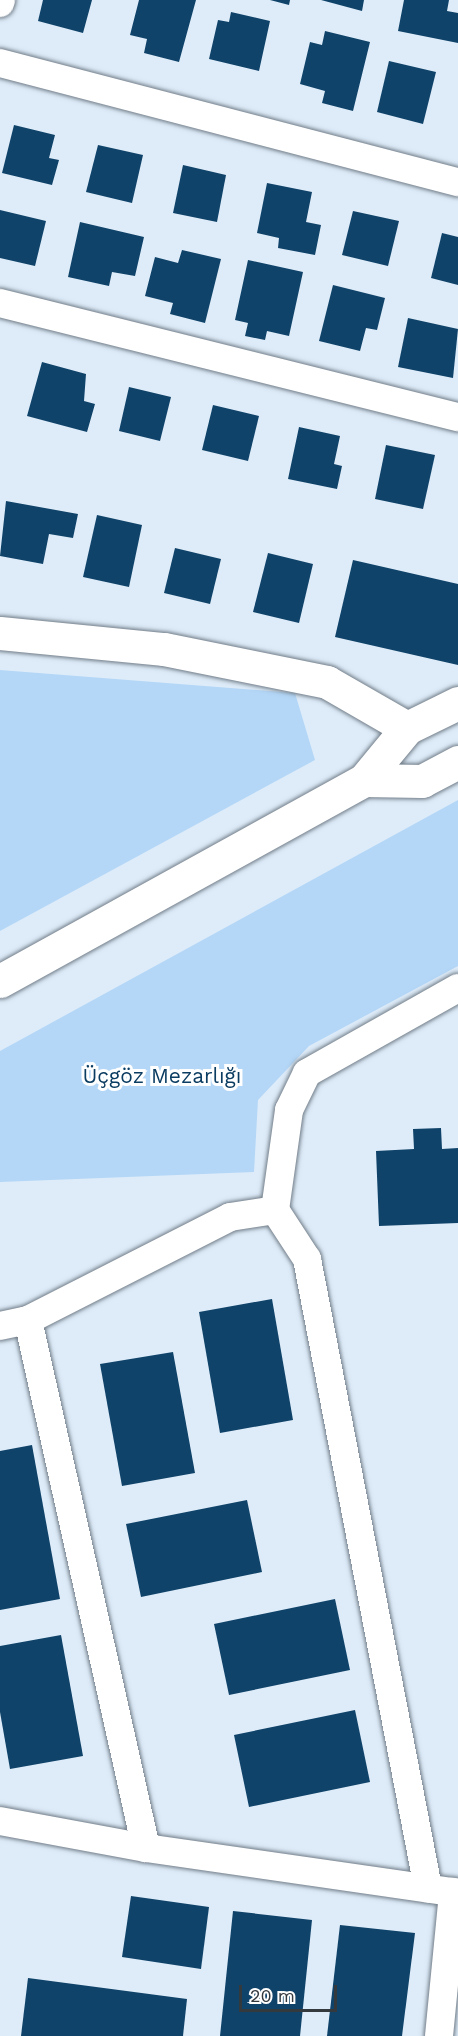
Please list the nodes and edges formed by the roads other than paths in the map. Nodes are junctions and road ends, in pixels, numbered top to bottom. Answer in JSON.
{"nodes":[{"id":1,"x":0,"y":63,"type":"edge"},
{"id":2,"x":458,"y":182,"type":"edge"},
{"id":3,"x":0,"y":303,"type":"edge"},
{"id":4,"x":458,"y":417,"type":"edge"},
{"id":5,"x":0,"y":633,"type":"edge"},
{"id":6,"x":458,"y":703,"type":"edge"},
{"id":7,"x":407,"y":728,"type":"junction"},
{"id":8,"x":458,"y":762,"type":"edge"},
{"id":9,"x":364,"y":780,"type":"junction"},
{"id":10,"x":0,"y":981,"type":"edge"},
{"id":11,"x":458,"y":988,"type":"edge"},
{"id":12,"x":275,"y":1210,"type":"junction"},
{"id":13,"x":28,"y":1320,"type":"junction"},
{"id":14,"x":0,"y":1326,"type":"edge"},
{"id":15,"x":0,"y":1821,"type":"edge"},
{"id":16,"x":146,"y":1848,"type":"junction"},
{"id":17,"x":446,"y":1891,"type":"edge"},
{"id":18,"x":439,"y":2036,"type":"edge"}],
"edges":[{"from":1,"to":2,"type":"street"},
{"from":3,"to":4,"type":"street"},
{"from":5,"to":7,"type":"main road"},
{"from":6,"to":7,"type":"main road"},
{"from":7,"to":9,"type":"main road"},
{"from":8,"to":9,"type":"main road"},
{"from":9,"to":10,"type":"main road"},
{"from":11,"to":12,"type":"street"},
{"from":12,"to":13,"type":"street"},
{"from":12,"to":17,"type":"street"},
{"from":13,"to":14,"type":"street"},
{"from":13,"to":16,"type":"street"},
{"from":15,"to":16,"type":"street"},
{"from":16,"to":17,"type":"street"},
{"from":17,"to":18,"type":"street"}]}
